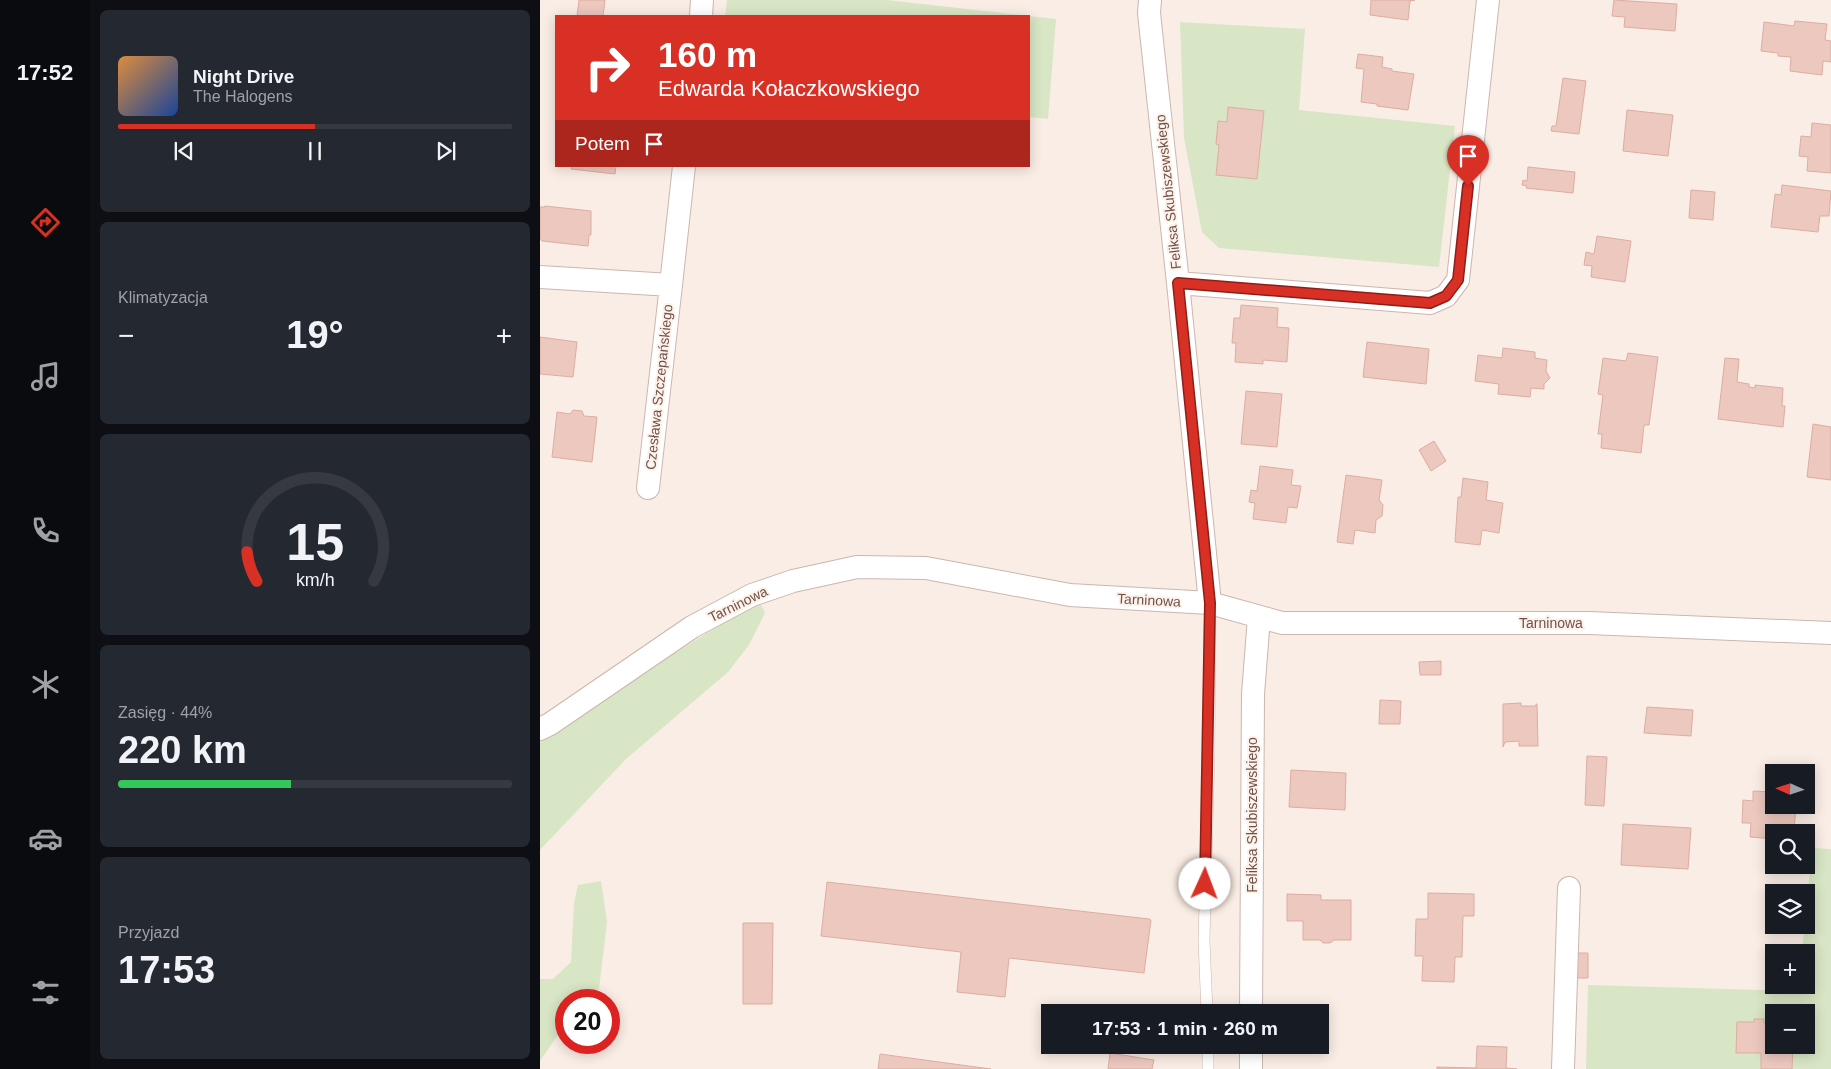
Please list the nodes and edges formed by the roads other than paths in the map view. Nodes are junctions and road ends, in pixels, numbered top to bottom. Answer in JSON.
{"nodes":[{"id":1,"x":702,"y":0,"type":"edge"},
{"id":2,"x":1150,"y":0,"type":"edge"},
{"id":3,"x":1488,"y":0,"type":"edge"},
{"id":4,"x":701,"y":15,"type":"edge"},
{"id":5,"x":684,"y":167,"type":"edge"},
{"id":6,"x":540,"y":277,"type":"edge"},
{"id":7,"x":1178,"y":283,"type":"junction"},
{"id":8,"x":671,"y":285,"type":"junction"},
{"id":9,"x":648,"y":488,"type":"dead end"},
{"id":10,"x":1210,"y":603,"type":"junction"},
{"id":11,"x":1259,"y":617,"type":"junction"},
{"id":12,"x":1831,"y":633,"type":"edge"},
{"id":13,"x":540,"y":729,"type":"edge"},
{"id":14,"x":1569,"y":888,"type":"dead end"},
{"id":15,"x":1207,"y":1004,"type":"edge"},
{"id":16,"x":1251,"y":1004,"type":"edge"},
{"id":17,"x":1208,"y":1054,"type":"edge"},
{"id":18,"x":1251,"y":1054,"type":"edge"},
{"id":19,"x":1208,"y":1069,"type":"edge"},
{"id":20,"x":1251,"y":1069,"type":"edge"},
{"id":21,"x":1563,"y":1069,"type":"edge"}],
"edges":[{"from":1,"to":4,"type":"street"},
{"from":2,"to":7,"type":"street","name":"Feliksa Skubiszewskiego"},
{"from":3,"to":7,"type":"street"},
{"from":5,"to":8,"type":"street","name":"Czesława Szczepańskiego"},
{"from":6,"to":8,"type":"street","name":"Czesława Szczepańskiego"},
{"from":7,"to":10,"type":"street","name":"Feliksa Skubiszewskiego"},
{"from":8,"to":9,"type":"street","name":"Czesława Szczepańskiego"},
{"from":10,"to":11,"type":"street","name":"Tarninowa"},
{"from":10,"to":13,"type":"street","name":"Tarninowa"},
{"from":10,"to":15,"type":"lane","name":"Feliksa Skubiszewskiego"},
{"from":11,"to":12,"type":"street","name":"Tarninowa"},
{"from":11,"to":16,"type":"street","name":"Feliksa Skubiszewskiego"},
{"from":14,"to":21,"type":"street"},
{"from":17,"to":19,"type":"lane"},
{"from":18,"to":20,"type":"street"}]}
